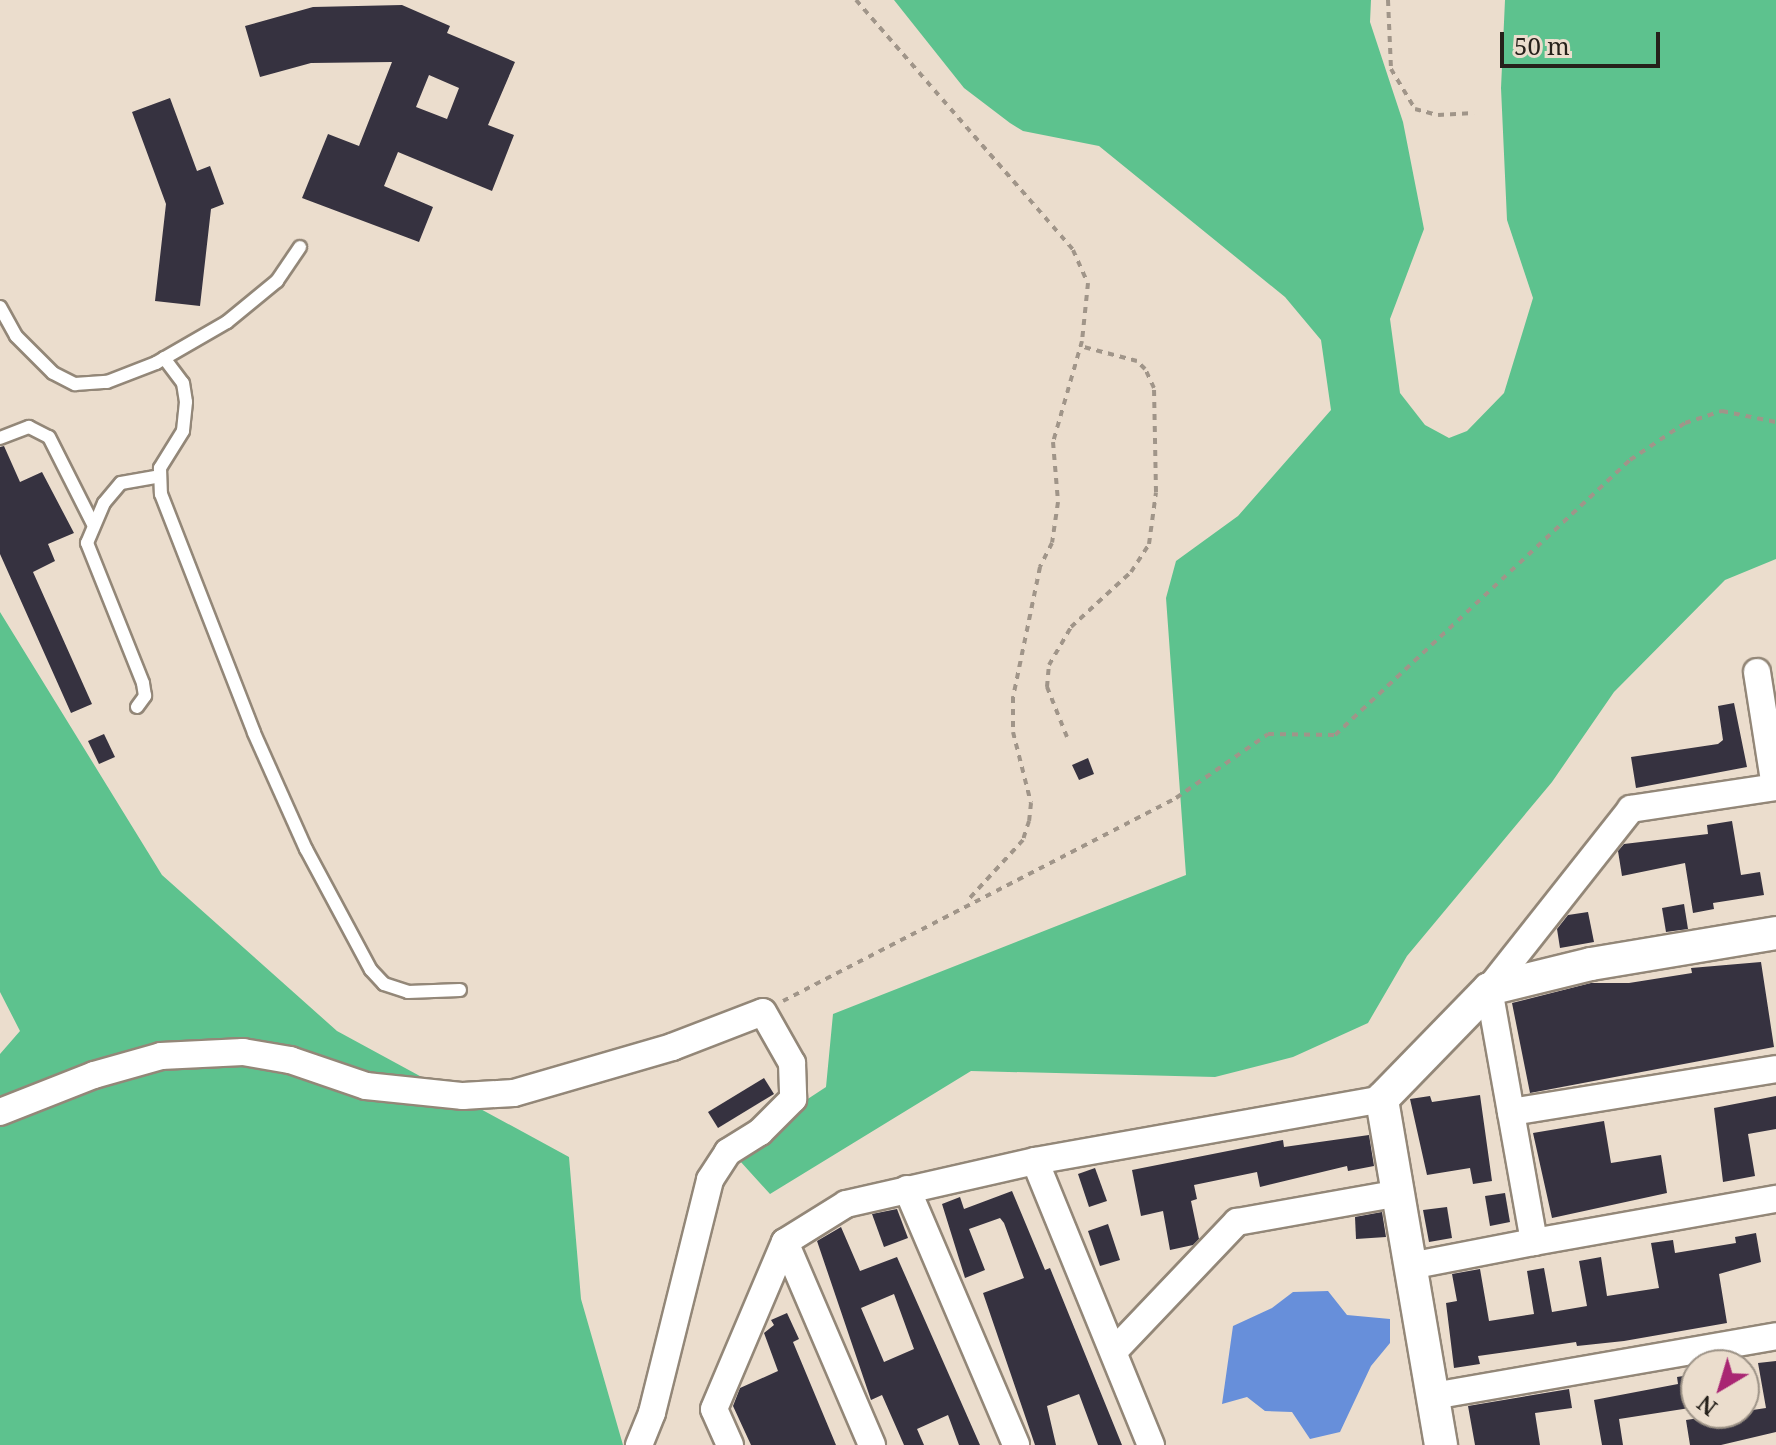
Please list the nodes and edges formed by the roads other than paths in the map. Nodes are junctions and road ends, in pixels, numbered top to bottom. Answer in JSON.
{"nodes":[{"id":1,"x":300,"y":247,"type":"dead end"},
{"id":2,"x":0,"y":307,"type":"edge"},
{"id":3,"x":164,"y":358,"type":"junction"},
{"id":4,"x":0,"y":438,"type":"edge"},
{"id":5,"x":159,"y":476,"type":"junction"},
{"id":6,"x":93,"y":524,"type":"junction"},
{"id":7,"x":1757,"y":672,"type":"dead end"},
{"id":8,"x":137,"y":707,"type":"dead end"},
{"id":9,"x":1775,"y":787,"type":"edge"},
{"id":10,"x":1776,"y":933,"type":"edge"},
{"id":11,"x":1489,"y":989,"type":"junction"},
{"id":12,"x":460,"y":990,"type":"dead end"},
{"id":13,"x":1776,"y":1069,"type":"edge"},
{"id":14,"x":1382,"y":1099,"type":"junction"},
{"id":15,"x":0,"y":1112,"type":"edge"},
{"id":16,"x":1511,"y":1112,"type":"junction"},
{"id":17,"x":1035,"y":1161,"type":"junction"},
{"id":18,"x":907,"y":1189,"type":"junction"},
{"id":19,"x":1399,"y":1193,"type":"junction"},
{"id":20,"x":1776,"y":1199,"type":"edge"},
{"id":21,"x":785,"y":1242,"type":"junction"},
{"id":22,"x":1534,"y":1242,"type":"junction"},
{"id":23,"x":1410,"y":1266,"type":"junction"},
{"id":24,"x":1776,"y":1336,"type":"edge"},
{"id":25,"x":1115,"y":1350,"type":"junction"},
{"id":26,"x":1433,"y":1396,"type":"junction"},
{"id":27,"x":639,"y":1445,"type":"edge"},
{"id":28,"x":730,"y":1445,"type":"edge"},
{"id":29,"x":872,"y":1445,"type":"edge"},
{"id":30,"x":1016,"y":1445,"type":"edge"},
{"id":31,"x":1151,"y":1445,"type":"edge"},
{"id":32,"x":1441,"y":1445,"type":"edge"}],
"edges":[{"from":1,"to":3,"type":"lane"},
{"from":2,"to":3,"type":"lane"},
{"from":3,"to":5,"type":"lane"},
{"from":4,"to":6,"type":"lane"},
{"from":5,"to":6,"type":"lane"},
{"from":5,"to":12,"type":"lane"},
{"from":6,"to":8,"type":"lane"},
{"from":7,"to":9,"type":"street"},
{"from":9,"to":11,"type":"street"},
{"from":10,"to":11,"type":"street"},
{"from":11,"to":14,"type":"street"},
{"from":11,"to":16,"type":"street"},
{"from":13,"to":16,"type":"street"},
{"from":14,"to":17,"type":"street"},
{"from":14,"to":19,"type":"street"},
{"from":15,"to":27,"type":"street"},
{"from":16,"to":22,"type":"street"},
{"from":17,"to":18,"type":"street"},
{"from":17,"to":25,"type":"street"},
{"from":18,"to":21,"type":"street"},
{"from":18,"to":30,"type":"street"},
{"from":19,"to":23,"type":"street"},
{"from":19,"to":25,"type":"street"},
{"from":20,"to":22,"type":"street"},
{"from":21,"to":28,"type":"street"},
{"from":21,"to":29,"type":"street"},
{"from":22,"to":23,"type":"street"},
{"from":23,"to":26,"type":"street"},
{"from":24,"to":26,"type":"street"},
{"from":25,"to":31,"type":"street"},
{"from":26,"to":32,"type":"street"}]}
